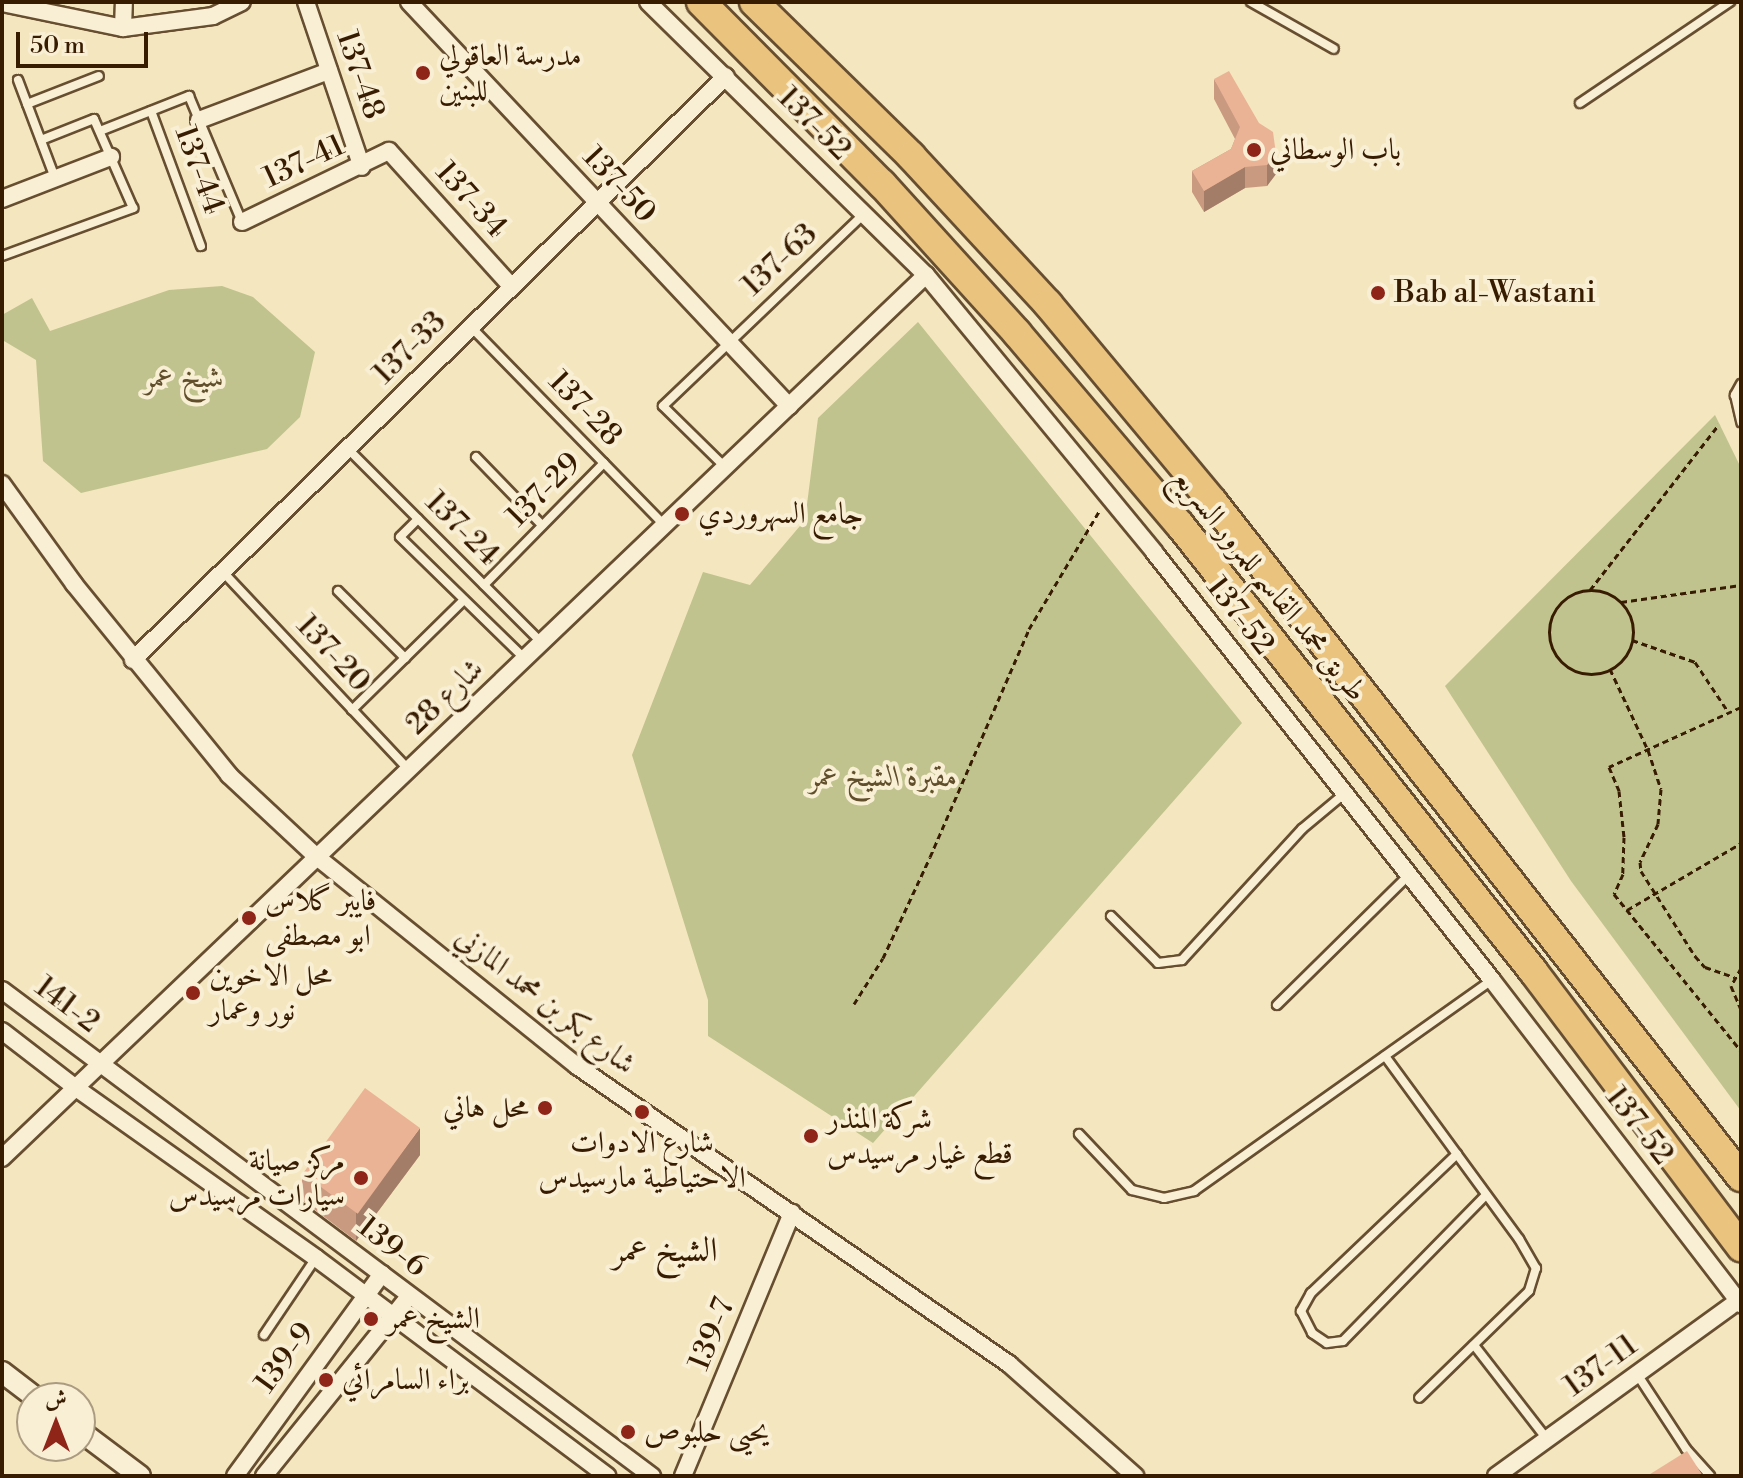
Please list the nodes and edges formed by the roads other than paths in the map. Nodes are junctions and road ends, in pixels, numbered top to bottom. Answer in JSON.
{"nodes":[{"id":1,"x":124,"y":2,"type":"edge"},
{"id":2,"x":242,"y":2,"type":"edge"},
{"id":3,"x":306,"y":2,"type":"edge"},
{"id":4,"x":409,"y":2,"type":"edge"},
{"id":5,"x":648,"y":2,"type":"edge"},
{"id":6,"x":701,"y":2,"type":"edge"},
{"id":7,"x":754,"y":2,"type":"edge"},
{"id":8,"x":1251,"y":2,"type":"edge"},
{"id":9,"x":1730,"y":2,"type":"edge"},
{"id":10,"x":2,"y":3,"type":"edge"},
{"id":11,"x":123,"y":28,"type":"junction"},
{"id":12,"x":1334,"y":49,"type":"dead end"},
{"id":13,"x":329,"y":71,"type":"junction"},
{"id":14,"x":99,"y":76,"type":"dead end"},
{"id":15,"x":726,"y":76,"type":"junction"},
{"id":16,"x":18,"y":80,"type":"dead end"},
{"id":17,"x":1580,"y":103,"type":"dead end"},
{"id":18,"x":27,"y":104,"type":"junction"},
{"id":19,"x":151,"y":111,"type":"junction"},
{"id":20,"x":199,"y":120,"type":"junction"},
{"id":21,"x":100,"y":131,"type":"junction"},
{"id":22,"x":41,"y":140,"type":"junction"},
{"id":23,"x":389,"y":151,"type":"joint"},
{"id":24,"x":111,"y":157,"type":"junction"},
{"id":25,"x":362,"y":167,"type":"junction"},
{"id":26,"x":55,"y":178,"type":"junction"},
{"id":27,"x":2,"y":199,"type":"edge"},
{"id":28,"x":597,"y":202,"type":"junction"},
{"id":29,"x":864,"y":214,"type":"junction"},
{"id":30,"x":242,"y":222,"type":"joint"},
{"id":31,"x":201,"y":246,"type":"dead end"},
{"id":32,"x":2,"y":256,"type":"edge"},
{"id":33,"x":926,"y":275,"type":"junction"},
{"id":34,"x":512,"y":287,"type":"junction"},
{"id":35,"x":471,"y":327,"type":"junction"},
{"id":36,"x":728,"y":341,"type":"junction"},
{"id":37,"x":1741,"y":384,"type":"edge"},
{"id":38,"x":789,"y":406,"type":"junction"},
{"id":39,"x":1741,"y":422,"type":"edge"},
{"id":40,"x":348,"y":449,"type":"junction"},
{"id":41,"x":476,"y":457,"type":"dead end"},
{"id":42,"x":604,"y":463,"type":"junction"},
{"id":43,"x":725,"y":467,"type":"junction"},
{"id":44,"x":2,"y":484,"type":"edge"},
{"id":45,"x":418,"y":519,"type":"junction"},
{"id":46,"x":542,"y":525,"type":"junction"},
{"id":47,"x":664,"y":525,"type":"junction"},
{"id":48,"x":223,"y":572,"type":"junction"},
{"id":49,"x":484,"y":585,"type":"junction"},
{"id":50,"x":338,"y":591,"type":"dead end"},
{"id":51,"x":464,"y":600,"type":"junction"},
{"id":52,"x":542,"y":643,"type":"junction"},
{"id":53,"x":405,"y":658,"type":"junction"},
{"id":54,"x":525,"y":659,"type":"junction"},
{"id":55,"x":133,"y":660,"type":"junction"},
{"id":56,"x":352,"y":710,"type":"junction"},
{"id":57,"x":409,"y":770,"type":"junction"},
{"id":58,"x":1344,"y":794,"type":"junction"},
{"id":59,"x":317,"y":857,"type":"junction"},
{"id":60,"x":1408,"y":876,"type":"junction"},
{"id":61,"x":1111,"y":916,"type":"dead end"},
{"id":62,"x":1492,"y":980,"type":"junction"},
{"id":63,"x":2,"y":990,"type":"edge"},
{"id":64,"x":1277,"y":1005,"type":"dead end"},
{"id":65,"x":2,"y":1031,"type":"edge"},
{"id":66,"x":1385,"y":1056,"type":"junction"},
{"id":67,"x":98,"y":1064,"type":"junction"},
{"id":68,"x":76,"y":1088,"type":"junction"},
{"id":69,"x":1079,"y":1134,"type":"dead end"},
{"id":70,"x":1457,"y":1154,"type":"junction"},
{"id":71,"x":2,"y":1158,"type":"edge"},
{"id":72,"x":1741,"y":1177,"type":"edge"},
{"id":73,"x":1486,"y":1195,"type":"junction"},
{"id":74,"x":792,"y":1213,"type":"junction"},
{"id":75,"x":1741,"y":1247,"type":"edge"},
{"id":76,"x":316,"y":1258,"type":"junction"},
{"id":77,"x":382,"y":1274,"type":"junction"},
{"id":78,"x":365,"y":1296,"type":"junction"},
{"id":79,"x":409,"y":1296,"type":"junction"},
{"id":80,"x":1740,"y":1303,"type":"edge"},
{"id":81,"x":392,"y":1317,"type":"junction"},
{"id":82,"x":264,"y":1335,"type":"dead end"},
{"id":83,"x":1474,"y":1345,"type":"junction"},
{"id":84,"x":1637,"y":1374,"type":"junction"},
{"id":85,"x":1419,"y":1398,"type":"dead end"},
{"id":86,"x":1547,"y":1439,"type":"junction"},
{"id":87,"x":96,"y":1443,"type":"edge"},
{"id":88,"x":140,"y":1476,"type":"edge"},
{"id":89,"x":235,"y":1476,"type":"edge"},
{"id":90,"x":264,"y":1476,"type":"edge"},
{"id":91,"x":607,"y":1476,"type":"edge"},
{"id":92,"x":652,"y":1476,"type":"edge"},
{"id":93,"x":683,"y":1476,"type":"edge"},
{"id":94,"x":1135,"y":1476,"type":"edge"},
{"id":95,"x":1496,"y":1476,"type":"edge"},
{"id":96,"x":1710,"y":1476,"type":"edge"}],
"edges":[{"from":1,"to":11,"type":"street"},
{"from":2,"to":11,"type":"street"},
{"from":3,"to":13,"type":"street","name":"137-48"},
{"from":4,"to":28,"type":"street","name":"137-50"},
{"from":5,"to":15,"type":"street","name":"137-52"},
{"from":6,"to":75,"type":"highway","name":"طريق محمد القاسم للمرور السريع"},
{"from":7,"to":72,"type":"highway","name":"طريق محمد القاسم للمرور السريع"},
{"from":8,"to":12,"type":"lane"},
{"from":9,"to":17,"type":"lane"},
{"from":10,"to":11,"type":"street"},
{"from":13,"to":20,"type":"street"},
{"from":13,"to":25,"type":"street","name":"137-48"},
{"from":14,"to":18,"type":"lane"},
{"from":15,"to":28,"type":"street","name":"137-33"},
{"from":15,"to":29,"type":"street","name":"137-52"},
{"from":16,"to":18,"type":"lane"},
{"from":18,"to":22,"type":"lane"},
{"from":19,"to":20,"type":"lane"},
{"from":19,"to":21,"type":"lane"},
{"from":19,"to":31,"type":"lane","name":"137-44"},
{"from":20,"to":30,"type":"lane"},
{"from":21,"to":22,"type":"lane"},
{"from":21,"to":24,"type":"lane"},
{"from":22,"to":26,"type":"lane"},
{"from":23,"to":25,"type":"street","name":"137-41"},
{"from":23,"to":34,"type":"street","name":"137-34"},
{"from":24,"to":26,"type":"street"},
{"from":24,"to":32,"type":"lane"},
{"from":25,"to":30,"type":"street","name":"137-41"},
{"from":26,"to":27,"type":"street"},
{"from":28,"to":34,"type":"street","name":"137-33"},
{"from":28,"to":36,"type":"street","name":"137-50"},
{"from":29,"to":33,"type":"street","name":"137-52"},
{"from":29,"to":36,"type":"lane","name":"137-63"},
{"from":33,"to":38,"type":"street","name":"شارع 28"},
{"from":33,"to":58,"type":"street","name":"137-52"},
{"from":34,"to":35,"type":"street","name":"137-33"},
{"from":35,"to":40,"type":"street","name":"137-33"},
{"from":35,"to":42,"type":"lane","name":"137-28"},
{"from":36,"to":38,"type":"street","name":"137-50"},
{"from":36,"to":43,"type":"lane","name":"137-63"},
{"from":37,"to":39,"type":"lane"},
{"from":38,"to":43,"type":"street","name":"شارع 28"},
{"from":40,"to":45,"type":"lane","name":"137-24"},
{"from":40,"to":48,"type":"street","name":"137-33"},
{"from":41,"to":46,"type":"lane"},
{"from":42,"to":46,"type":"lane","name":"137-29"},
{"from":42,"to":47,"type":"lane","name":"137-28"},
{"from":43,"to":47,"type":"street","name":"شارع 28"},
{"from":44,"to":55,"type":"street","name":"شارع بكر بن محمد المازني"},
{"from":45,"to":49,"type":"lane","name":"137-24"},
{"from":45,"to":51,"type":"lane"},
{"from":46,"to":49,"type":"lane","name":"137-29"},
{"from":47,"to":52,"type":"street","name":"شارع 28"},
{"from":48,"to":55,"type":"street","name":"137-33"},
{"from":48,"to":56,"type":"lane","name":"137-20"},
{"from":49,"to":52,"type":"lane","name":"137-24"},
{"from":50,"to":53,"type":"lane"},
{"from":51,"to":53,"type":"lane"},
{"from":51,"to":54,"type":"lane"},
{"from":52,"to":54,"type":"street","name":"شارع 28"},
{"from":53,"to":56,"type":"lane"},
{"from":54,"to":57,"type":"street","name":"شارع 28"},
{"from":55,"to":59,"type":"street","name":"شارع بكر بن محمد المازني"},
{"from":56,"to":57,"type":"lane","name":"137-20"},
{"from":57,"to":59,"type":"street","name":"شارع 28"},
{"from":58,"to":60,"type":"street","name":"137-52"},
{"from":58,"to":61,"type":"lane"},
{"from":59,"to":67,"type":"street","name":"شارع 28"},
{"from":59,"to":74,"type":"street","name":"شارع بكر بن محمد المازني"},
{"from":60,"to":62,"type":"street","name":"137-52"},
{"from":60,"to":64,"type":"lane"},
{"from":62,"to":66,"type":"lane"},
{"from":62,"to":80,"type":"street","name":"137-52"},
{"from":63,"to":67,"type":"street","name":"141-2"},
{"from":65,"to":68,"type":"street","name":"141-2"},
{"from":66,"to":69,"type":"lane"},
{"from":66,"to":70,"type":"lane"},
{"from":67,"to":68,"type":"street","name":"شارع 28"},
{"from":67,"to":77,"type":"street","name":"139-6"},
{"from":68,"to":71,"type":"street","name":"شارع 28"},
{"from":68,"to":76,"type":"street","name":"139-6"},
{"from":70,"to":73,"type":"lane"},
{"from":70,"to":73,"type":"lane"},
{"from":73,"to":83,"type":"lane"},
{"from":74,"to":93,"type":"street","name":"139-7"},
{"from":74,"to":94,"type":"street","name":"شارع بكر بن محمد المازني"},
{"from":76,"to":78,"type":"street","name":"139-6"},
{"from":76,"to":82,"type":"lane"},
{"from":77,"to":78,"type":"street","name":"139-9"},
{"from":77,"to":79,"type":"street","name":"139-6"},
{"from":78,"to":81,"type":"street","name":"139-6"},
{"from":78,"to":89,"type":"street","name":"139-9"},
{"from":79,"to":81,"type":"street","name":"139-9"},
{"from":79,"to":92,"type":"street","name":"139-6"},
{"from":80,"to":84,"type":"street","name":"137-11"},
{"from":81,"to":90,"type":"street","name":"139-9"},
{"from":81,"to":91,"type":"street","name":"139-6"},
{"from":83,"to":85,"type":"lane"},
{"from":83,"to":86,"type":"lane"},
{"from":84,"to":86,"type":"street","name":"137-11"},
{"from":84,"to":96,"type":"lane"},
{"from":86,"to":95,"type":"street","name":"137-11"},
{"from":87,"to":88,"type":"street"}]}
